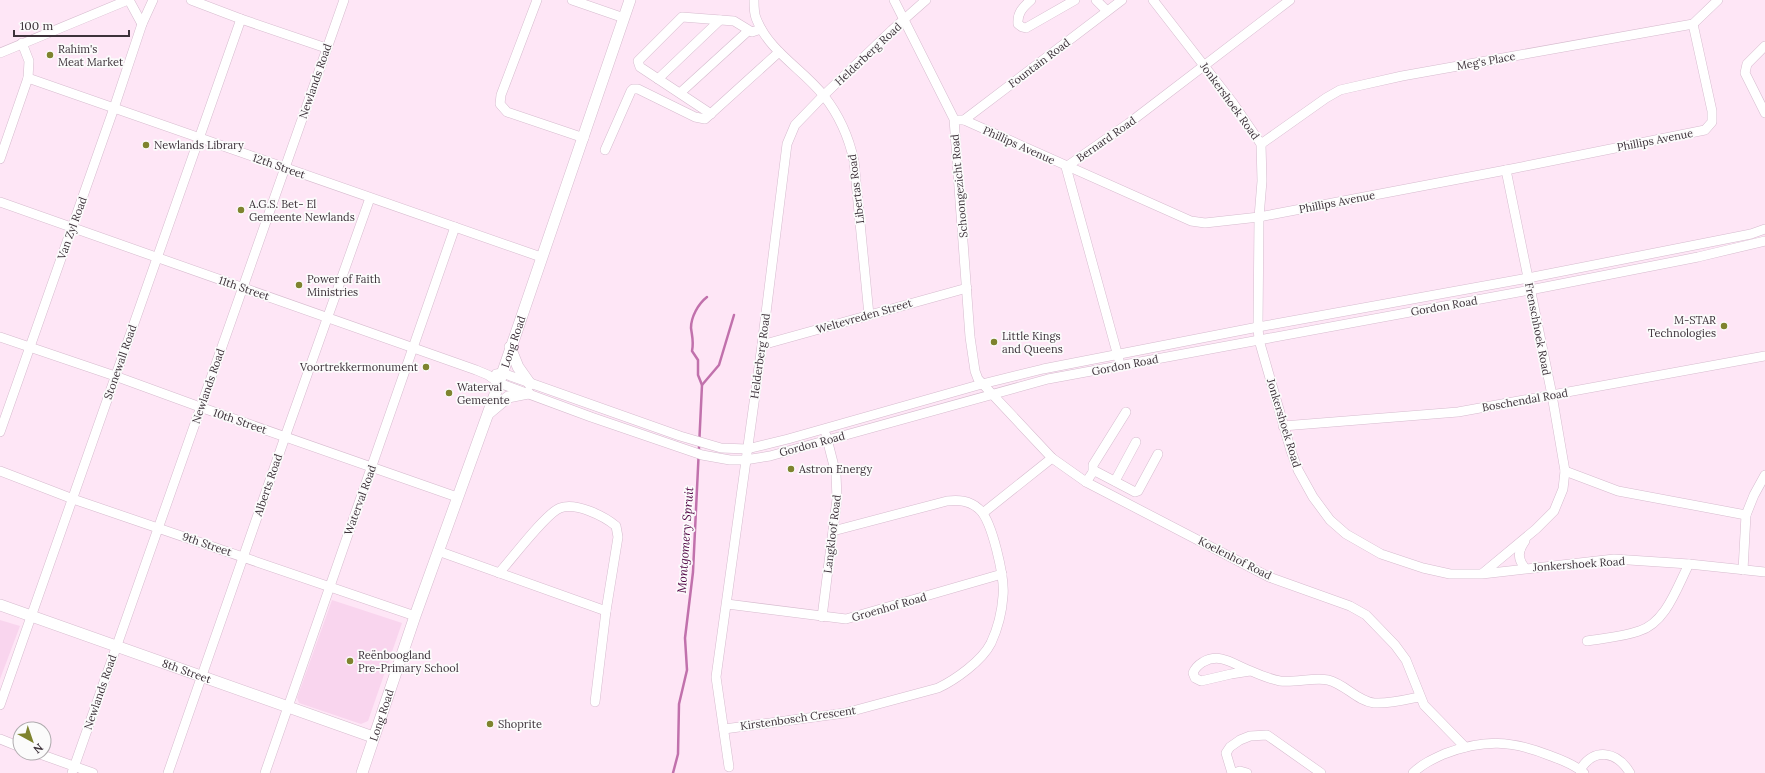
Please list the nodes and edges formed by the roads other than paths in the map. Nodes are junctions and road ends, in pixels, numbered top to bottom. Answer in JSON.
{"nodes":[{"id":1,"x":128,"y":0,"type":"edge"},
{"id":2,"x":153,"y":0,"type":"edge"},
{"id":3,"x":191,"y":0,"type":"edge"},
{"id":4,"x":344,"y":0,"type":"edge"},
{"id":5,"x":537,"y":0,"type":"edge"},
{"id":6,"x":572,"y":0,"type":"edge"},
{"id":7,"x":630,"y":0,"type":"edge"},
{"id":8,"x":754,"y":0,"type":"edge"},
{"id":9,"x":894,"y":0,"type":"edge"},
{"id":10,"x":926,"y":0,"type":"edge"},
{"id":11,"x":1031,"y":0,"type":"edge"},
{"id":12,"x":1075,"y":0,"type":"edge"},
{"id":13,"x":1096,"y":0,"type":"edge"},
{"id":14,"x":1122,"y":0,"type":"edge"},
{"id":15,"x":1153,"y":0,"type":"edge"},
{"id":16,"x":1290,"y":0,"type":"edge"},
{"id":17,"x":1718,"y":0,"type":"edge"},
{"id":18,"x":1107,"y":11,"type":"junction"},
{"id":19,"x":624,"y":18,"type":"junction"},
{"id":20,"x":241,"y":19,"type":"junction"},
{"id":21,"x":720,"y":20,"type":"junction"},
{"id":22,"x":904,"y":20,"type":"junction"},
{"id":23,"x":142,"y":24,"type":"junction"},
{"id":24,"x":1693,"y":24,"type":"junction"},
{"id":25,"x":761,"y":29,"type":"junction"},
{"id":26,"x":748,"y":31,"type":"junction"},
{"id":27,"x":22,"y":43,"type":"junction"},
{"id":28,"x":1765,"y":46,"type":"edge"},
{"id":29,"x":326,"y":48,"type":"junction"},
{"id":30,"x":779,"y":52,"type":"junction"},
{"id":31,"x":0,"y":53,"type":"edge"},
{"id":32,"x":1204,"y":65,"type":"junction"},
{"id":33,"x":28,"y":78,"type":"junction"},
{"id":34,"x":658,"y":79,"type":"junction"},
{"id":35,"x":680,"y":93,"type":"junction"},
{"id":36,"x":824,"y":95,"type":"junction"},
{"id":37,"x":114,"y":108,"type":"junction"},
{"id":38,"x":1765,"y":113,"type":"edge"},
{"id":39,"x":710,"y":114,"type":"junction"},
{"id":40,"x":954,"y":119,"type":"junction"},
{"id":41,"x":964,"y":120,"type":"junction"},
{"id":42,"x":198,"y":138,"type":"junction"},
{"id":43,"x":584,"y":138,"type":"junction"},
{"id":44,"x":1261,"y":144,"type":"junction"},
{"id":45,"x":605,"y":150,"type":"dead end"},
{"id":46,"x":0,"y":159,"type":"edge"},
{"id":47,"x":1066,"y":167,"type":"junction"},
{"id":48,"x":285,"y":168,"type":"junction"},
{"id":49,"x":1506,"y":170,"type":"junction"},
{"id":50,"x":370,"y":198,"type":"junction"},
{"id":51,"x":0,"y":202,"type":"edge"},
{"id":52,"x":1259,"y":216,"type":"junction"},
{"id":53,"x":455,"y":226,"type":"junction"},
{"id":54,"x":72,"y":228,"type":"junction"},
{"id":55,"x":1765,"y":229,"type":"edge"},
{"id":56,"x":1765,"y":241,"type":"edge"},
{"id":57,"x":541,"y":257,"type":"junction"},
{"id":58,"x":157,"y":258,"type":"junction"},
{"id":59,"x":1528,"y":278,"type":"junction"},
{"id":60,"x":242,"y":287,"type":"junction"},
{"id":61,"x":968,"y":288,"type":"junction"},
{"id":62,"x":1530,"y":290,"type":"junction"},
{"id":63,"x":869,"y":315,"type":"junction"},
{"id":64,"x":327,"y":317,"type":"junction"},
{"id":65,"x":1258,"y":327,"type":"junction"},
{"id":66,"x":0,"y":337,"type":"edge"},
{"id":67,"x":1259,"y":340,"type":"junction"},
{"id":68,"x":762,"y":345,"type":"junction"},
{"id":69,"x":29,"y":347,"type":"junction"},
{"id":70,"x":510,"y":347,"type":"junction"},
{"id":71,"x":414,"y":348,"type":"junction"},
{"id":72,"x":1118,"y":354,"type":"junction"},
{"id":73,"x":1765,"y":356,"type":"edge"},
{"id":74,"x":1120,"y":366,"type":"junction"},
{"id":75,"x":115,"y":376,"type":"junction"},
{"id":76,"x":500,"y":378,"type":"junction"},
{"id":77,"x":982,"y":384,"type":"junction"},
{"id":78,"x":529,"y":389,"type":"junction"},
{"id":79,"x":993,"y":394,"type":"junction"},
{"id":80,"x":1552,"y":395,"type":"junction"},
{"id":81,"x":200,"y":407,"type":"junction"},
{"id":82,"x":1126,"y":412,"type":"dead end"},
{"id":83,"x":486,"y":416,"type":"junction"},
{"id":84,"x":1283,"y":426,"type":"junction"},
{"id":85,"x":824,"y":429,"type":"junction"},
{"id":86,"x":0,"y":432,"type":"edge"},
{"id":87,"x":285,"y":437,"type":"junction"},
{"id":88,"x":827,"y":440,"type":"junction"},
{"id":89,"x":1136,"y":442,"type":"dead end"},
{"id":90,"x":747,"y":449,"type":"junction"},
{"id":91,"x":1158,"y":454,"type":"dead end"},
{"id":92,"x":1052,"y":458,"type":"junction"},
{"id":93,"x":745,"y":460,"type":"junction"},
{"id":94,"x":372,"y":468,"type":"junction"},
{"id":95,"x":1565,"y":471,"type":"junction"},
{"id":96,"x":0,"y":472,"type":"edge"},
{"id":97,"x":1093,"y":472,"type":"junction"},
{"id":98,"x":1765,"y":475,"type":"edge"},
{"id":99,"x":1115,"y":481,"type":"junction"},
{"id":100,"x":1086,"y":482,"type":"junction"},
{"id":101,"x":457,"y":497,"type":"junction"},
{"id":102,"x":73,"y":499,"type":"junction"},
{"id":103,"x":983,"y":513,"type":"junction"},
{"id":104,"x":1746,"y":515,"type":"junction"},
{"id":105,"x":159,"y":527,"type":"junction"},
{"id":106,"x":833,"y":531,"type":"junction"},
{"id":107,"x":1529,"y":534,"type":"junction"},
{"id":108,"x":438,"y":551,"type":"junction"},
{"id":109,"x":243,"y":557,"type":"junction"},
{"id":110,"x":1689,"y":564,"type":"junction"},
{"id":111,"x":1525,"y":568,"type":"junction"},
{"id":112,"x":1743,"y":570,"type":"junction"},
{"id":113,"x":1765,"y":572,"type":"edge"},
{"id":114,"x":499,"y":573,"type":"junction"},
{"id":115,"x":1002,"y":574,"type":"junction"},
{"id":116,"x":1482,"y":574,"type":"junction"},
{"id":117,"x":329,"y":587,"type":"junction"},
{"id":118,"x":726,"y":604,"type":"junction"},
{"id":119,"x":0,"y":605,"type":"edge"},
{"id":120,"x":606,"y":611,"type":"junction"},
{"id":121,"x":31,"y":616,"type":"junction"},
{"id":122,"x":415,"y":616,"type":"junction"},
{"id":123,"x":822,"y":617,"type":"junction"},
{"id":124,"x":1587,"y":641,"type":"dead end"},
{"id":125,"x":116,"y":646,"type":"junction"},
{"id":126,"x":1250,"y":671,"type":"junction"},
{"id":127,"x":202,"y":676,"type":"junction"},
{"id":128,"x":1419,"y":697,"type":"junction"},
{"id":129,"x":595,"y":702,"type":"dead end"},
{"id":130,"x":0,"y":705,"type":"edge"},
{"id":131,"x":288,"y":706,"type":"junction"},
{"id":132,"x":724,"y":729,"type":"junction"},
{"id":133,"x":373,"y":737,"type":"junction"},
{"id":134,"x":0,"y":739,"type":"edge"},
{"id":135,"x":12,"y":744,"type":"edge"},
{"id":136,"x":1465,"y":746,"type":"junction"},
{"id":137,"x":52,"y":760,"type":"edge"},
{"id":138,"x":729,"y":767,"type":"dead end"},
{"id":139,"x":74,"y":770,"type":"edge"},
{"id":140,"x":1582,"y":772,"type":"edge"},
{"id":141,"x":93,"y":773,"type":"edge"},
{"id":142,"x":168,"y":773,"type":"edge"},
{"id":143,"x":264,"y":773,"type":"edge"},
{"id":144,"x":362,"y":773,"type":"edge"},
{"id":145,"x":1233,"y":773,"type":"edge"},
{"id":146,"x":1247,"y":773,"type":"edge"},
{"id":147,"x":1321,"y":773,"type":"edge"},
{"id":148,"x":1413,"y":773,"type":"edge"},
{"id":149,"x":1630,"y":773,"type":"edge"}],
"edges":[{"from":1,"to":23,"type":"street"},
{"from":1,"to":27,"type":"street"},
{"from":2,"to":23,"type":"street","name":"Van Zyl Road"},
{"from":3,"to":20,"type":"street"},
{"from":4,"to":29,"type":"street","name":"Newlands Road"},
{"from":5,"to":43,"type":"street"},
{"from":6,"to":19,"type":"street"},
{"from":7,"to":19,"type":"main road","name":"Long Road"},
{"from":8,"to":25,"type":"street","name":"Libertas Road"},
{"from":9,"to":22,"type":"street","name":"Schoongezicht Road"},
{"from":10,"to":22,"type":"street","name":"Helderberg Road"},
{"from":11,"to":12,"type":"street"},
{"from":13,"to":18,"type":"street"},
{"from":14,"to":18,"type":"street","name":"Fountain Road"},
{"from":15,"to":32,"type":"street","name":"Jonkershoek Road"},
{"from":16,"to":32,"type":"street","name":"Bernard Road"},
{"from":17,"to":24,"type":"street"},
{"from":18,"to":41,"type":"street","name":"Fountain Road"},
{"from":19,"to":43,"type":"main road","name":"Long Road"},
{"from":20,"to":29,"type":"street"},
{"from":20,"to":42,"type":"street","name":"Stonewall Road"},
{"from":21,"to":26,"type":"street"},
{"from":21,"to":34,"type":"street"},
{"from":21,"to":34,"type":"street"},
{"from":22,"to":36,"type":"street","name":"Helderberg Road"},
{"from":22,"to":40,"type":"street","name":"Schoongezicht Road"},
{"from":23,"to":37,"type":"street","name":"Van Zyl Road"},
{"from":24,"to":44,"type":"street","name":"Meg's Place"},
{"from":24,"to":49,"type":"street","name":"Phillips Avenue"},
{"from":25,"to":26,"type":"street"},
{"from":25,"to":30,"type":"street","name":"Libertas Road"},
{"from":26,"to":35,"type":"street"},
{"from":27,"to":31,"type":"street"},
{"from":27,"to":33,"type":"street"},
{"from":28,"to":38,"type":"street"},
{"from":29,"to":48,"type":"street","name":"Newlands Road"},
{"from":30,"to":36,"type":"street","name":"Libertas Road"},
{"from":30,"to":39,"type":"street"},
{"from":32,"to":44,"type":"street","name":"Jonkershoek Road"},
{"from":32,"to":47,"type":"street","name":"Bernard Road"},
{"from":33,"to":37,"type":"street","name":"12th Street"},
{"from":33,"to":46,"type":"street"},
{"from":34,"to":35,"type":"street"},
{"from":35,"to":39,"type":"street"},
{"from":36,"to":63,"type":"street","name":"Libertas Road"},
{"from":36,"to":68,"type":"street","name":"Helderberg Road"},
{"from":37,"to":42,"type":"street","name":"12th Street"},
{"from":37,"to":54,"type":"street","name":"Van Zyl Road"},
{"from":39,"to":45,"type":"street"},
{"from":40,"to":41,"type":"street"},
{"from":40,"to":61,"type":"street","name":"Schoongezicht Road"},
{"from":41,"to":47,"type":"street","name":"Phillips Avenue"},
{"from":42,"to":48,"type":"street","name":"12th Street"},
{"from":42,"to":58,"type":"street","name":"Stonewall Road"},
{"from":43,"to":57,"type":"main road","name":"Long Road"},
{"from":44,"to":52,"type":"street","name":"Jonkershoek Road"},
{"from":47,"to":52,"type":"street","name":"Phillips Avenue"},
{"from":47,"to":72,"type":"street","name":"Bernard Road"},
{"from":48,"to":50,"type":"street","name":"12th Street"},
{"from":48,"to":60,"type":"street","name":"Newlands Road"},
{"from":49,"to":52,"type":"street","name":"Phillips Avenue"},
{"from":49,"to":59,"type":"street","name":"Frenschhoek Road"},
{"from":50,"to":53,"type":"street","name":"12th Street"},
{"from":50,"to":64,"type":"street","name":"Alberts Road"},
{"from":51,"to":54,"type":"street","name":"11th Street"},
{"from":52,"to":65,"type":"street","name":"Jonkershoek Road"},
{"from":53,"to":57,"type":"street","name":"12th Street"},
{"from":53,"to":71,"type":"street","name":"Waterval Road"},
{"from":54,"to":58,"type":"street","name":"11th Street"},
{"from":54,"to":69,"type":"street","name":"Van Zyl Road"},
{"from":55,"to":59,"type":"street","name":"Gordon Road"},
{"from":56,"to":62,"type":"street","name":"Gordon Road"},
{"from":57,"to":70,"type":"main road","name":"Long Road"},
{"from":58,"to":60,"type":"street","name":"11th Street"},
{"from":58,"to":75,"type":"street","name":"Stonewall Road"},
{"from":59,"to":62,"type":"street","name":"Frenschhoek Road"},
{"from":59,"to":65,"type":"street","name":"Gordon Road"},
{"from":60,"to":64,"type":"street","name":"11th Street"},
{"from":60,"to":81,"type":"street","name":"Newlands Road"},
{"from":61,"to":63,"type":"street","name":"Weltevreden Street"},
{"from":61,"to":77,"type":"street","name":"Schoongezicht Road"},
{"from":62,"to":67,"type":"street","name":"Gordon Road"},
{"from":62,"to":80,"type":"street","name":"Frenschhoek Road"},
{"from":63,"to":68,"type":"street","name":"Weltevreden Street"},
{"from":64,"to":71,"type":"street","name":"11th Street"},
{"from":64,"to":87,"type":"street","name":"Alberts Road"},
{"from":65,"to":67,"type":"street","name":"Jonkershoek Road"},
{"from":65,"to":72,"type":"street","name":"Gordon Road"},
{"from":66,"to":69,"type":"street","name":"10th Street"},
{"from":67,"to":74,"type":"street","name":"Gordon Road"},
{"from":67,"to":84,"type":"street","name":"Jonkershoek Road"},
{"from":68,"to":90,"type":"street","name":"Helderberg Road"},
{"from":69,"to":75,"type":"street","name":"10th Street"},
{"from":69,"to":86,"type":"street","name":"Van Zyl Road"},
{"from":70,"to":76,"type":"main road","name":"Long Road"},
{"from":70,"to":78,"type":"main road"},
{"from":71,"to":76,"type":"street","name":"11th Street"},
{"from":71,"to":94,"type":"street","name":"Waterval Road"},
{"from":72,"to":74,"type":"street","name":"Bernard Road"},
{"from":72,"to":77,"type":"street","name":"Gordon Road"},
{"from":73,"to":80,"type":"street","name":"Boschendal Road"},
{"from":74,"to":79,"type":"street","name":"Gordon Road"},
{"from":75,"to":81,"type":"street","name":"10th Street"},
{"from":75,"to":102,"type":"street","name":"Stonewall Road"},
{"from":76,"to":78,"type":"street","name":"Gordon Road"},
{"from":76,"to":83,"type":"main road","name":"Long Road"},
{"from":77,"to":79,"type":"street","name":"Koelenhof Road"},
{"from":77,"to":85,"type":"street","name":"Gordon Road"},
{"from":78,"to":83,"type":"main road"},
{"from":78,"to":90,"type":"street","name":"Gordon Road"},
{"from":78,"to":93,"type":"street","name":"Gordon Road"},
{"from":79,"to":88,"type":"street","name":"Gordon Road"},
{"from":79,"to":92,"type":"street","name":"Koelenhof Road"},
{"from":80,"to":84,"type":"street","name":"Boschendal Road"},
{"from":80,"to":95,"type":"street","name":"Frenschhoek Road"},
{"from":81,"to":87,"type":"street","name":"10th Street"},
{"from":81,"to":105,"type":"street","name":"Newlands Road"},
{"from":82,"to":97,"type":"street"},
{"from":83,"to":101,"type":"main road","name":"Long Road"},
{"from":84,"to":116,"type":"street","name":"Jonkershoek Road"},
{"from":85,"to":88,"type":"street","name":"Langkloof Road"},
{"from":85,"to":90,"type":"street","name":"Gordon Road"},
{"from":87,"to":94,"type":"street","name":"10th Street"},
{"from":87,"to":109,"type":"street","name":"Alberts Road"},
{"from":88,"to":93,"type":"street","name":"Gordon Road"},
{"from":88,"to":106,"type":"street","name":"Langkloof Road"},
{"from":89,"to":99,"type":"street"},
{"from":90,"to":93,"type":"street","name":"Helderberg Road"},
{"from":91,"to":99,"type":"street"},
{"from":92,"to":100,"type":"street","name":"Koelenhof Road"},
{"from":92,"to":103,"type":"street"},
{"from":93,"to":118,"type":"street","name":"Helderberg Road"},
{"from":94,"to":101,"type":"street","name":"10th Street"},
{"from":94,"to":117,"type":"street","name":"Waterval Road"},
{"from":95,"to":104,"type":"street"},
{"from":95,"to":107,"type":"street","name":"Frenschhoek Road"},
{"from":96,"to":102,"type":"street","name":"9th Street"},
{"from":97,"to":99,"type":"street"},
{"from":97,"to":100,"type":"street"},
{"from":98,"to":104,"type":"street"},
{"from":100,"to":128,"type":"street","name":"Koelenhof Road"},
{"from":101,"to":108,"type":"main road","name":"Long Road"},
{"from":102,"to":105,"type":"street","name":"9th Street"},
{"from":102,"to":121,"type":"street","name":"Stonewall Road"},
{"from":103,"to":106,"type":"street"},
{"from":103,"to":115,"type":"street","name":"Kirstenbosch Crescent"},
{"from":104,"to":112,"type":"street"},
{"from":105,"to":109,"type":"street","name":"9th Street"},
{"from":105,"to":125,"type":"street","name":"Newlands Road"},
{"from":106,"to":123,"type":"street","name":"Langkloof Road"},
{"from":107,"to":111,"type":"street"},
{"from":107,"to":116,"type":"street","name":"Frenschhoek Road"},
{"from":108,"to":114,"type":"street"},
{"from":108,"to":122,"type":"main road","name":"Long Road"},
{"from":109,"to":117,"type":"street","name":"9th Street"},
{"from":109,"to":127,"type":"street","name":"Alberts Road"},
{"from":110,"to":111,"type":"street","name":"Jonkershoek Road"},
{"from":110,"to":112,"type":"street","name":"Jonkershoek Road"},
{"from":110,"to":124,"type":"street"},
{"from":111,"to":116,"type":"street","name":"Jonkershoek Road"},
{"from":112,"to":113,"type":"street","name":"Jonkershoek Road"},
{"from":114,"to":120,"type":"street"},
{"from":114,"to":120,"type":"street"},
{"from":115,"to":123,"type":"street","name":"Groenhof Road"},
{"from":115,"to":132,"type":"street","name":"Kirstenbosch Crescent"},
{"from":117,"to":122,"type":"street","name":"9th Street"},
{"from":117,"to":131,"type":"street","name":"Waterval Road"},
{"from":118,"to":123,"type":"street","name":"Groenhof Road"},
{"from":118,"to":132,"type":"street","name":"Helderberg Road"},
{"from":119,"to":121,"type":"main road","name":"8th Street"},
{"from":120,"to":129,"type":"street"},
{"from":121,"to":125,"type":"main road","name":"8th Street"},
{"from":121,"to":130,"type":"street","name":"Stonewall Road"},
{"from":122,"to":133,"type":"main road","name":"Long Road"},
{"from":125,"to":127,"type":"main road","name":"8th Street"},
{"from":125,"to":139,"type":"street","name":"Newlands Road"},
{"from":126,"to":126,"type":"street"},
{"from":126,"to":128,"type":"street"},
{"from":127,"to":131,"type":"main road","name":"8th Street"},
{"from":127,"to":142,"type":"street","name":"Alberts Road"},
{"from":128,"to":136,"type":"street","name":"Koelenhof Road"},
{"from":131,"to":133,"type":"main road","name":"8th Street"},
{"from":131,"to":143,"type":"street","name":"Waterval Road"},
{"from":132,"to":138,"type":"street","name":"Helderberg Road"},
{"from":133,"to":144,"type":"main road","name":"Long Road"},
{"from":134,"to":135,"type":"street"},
{"from":136,"to":140,"type":"street"},
{"from":136,"to":148,"type":"street"},
{"from":137,"to":139,"type":"street"},
{"from":139,"to":141,"type":"street"},
{"from":140,"to":149,"type":"street"},
{"from":145,"to":146,"type":"street"},
{"from":145,"to":147,"type":"street"}]}
